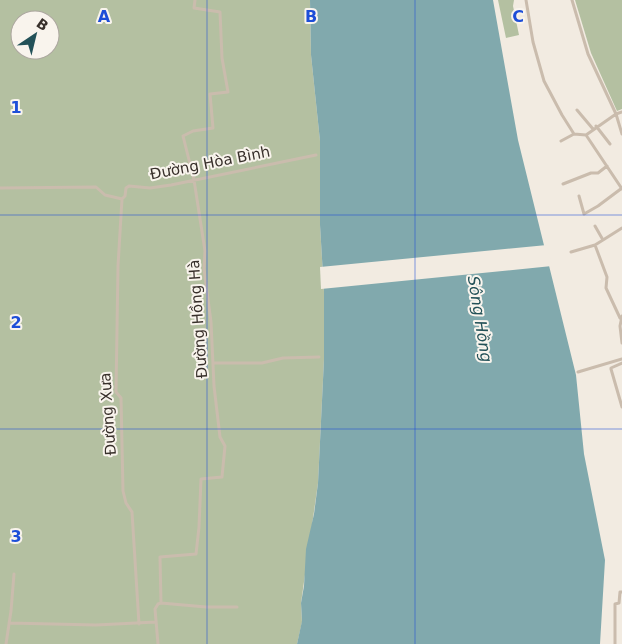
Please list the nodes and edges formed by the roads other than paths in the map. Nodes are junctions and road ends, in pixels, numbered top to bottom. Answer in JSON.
{"nodes":[{"id":1,"x":195,"y":0,"type":"edge"},
{"id":2,"x":526,"y":0,"type":"edge"},
{"id":3,"x":572,"y":0,"type":"edge"},
{"id":4,"x":577,"y":110,"type":"dead end"},
{"id":5,"x":622,"y":112,"type":"edge"},
{"id":6,"x":616,"y":114,"type":"junction"},
{"id":7,"x":595,"y":128,"type":"junction"},
{"id":8,"x":574,"y":134,"type":"junction"},
{"id":9,"x":622,"y":134,"type":"edge"},
{"id":10,"x":586,"y":135,"type":"junction"},
{"id":11,"x":561,"y":140,"type":"dead end"},
{"id":12,"x":610,"y":144,"type":"dead end"},
{"id":13,"x":316,"y":155,"type":"dead end"},
{"id":14,"x":607,"y":166,"type":"junction"},
{"id":15,"x":194,"y":180,"type":"junction"},
{"id":16,"x":563,"y":184,"type":"dead end"},
{"id":17,"x":0,"y":188,"type":"edge"},
{"id":18,"x":622,"y":188,"type":"edge"},
{"id":19,"x":579,"y":196,"type":"dead end"},
{"id":20,"x":122,"y":200,"type":"junction"},
{"id":21,"x":595,"y":226,"type":"dead end"},
{"id":22,"x":622,"y":228,"type":"edge"},
{"id":23,"x":603,"y":240,"type":"junction"},
{"id":24,"x":595,"y":245,"type":"junction"},
{"id":25,"x":572,"y":252,"type":"dead end"},
{"id":26,"x":621,"y":317,"type":"edge"},
{"id":27,"x":622,"y":343,"type":"edge"},
{"id":28,"x":319,"y":357,"type":"dead end"},
{"id":29,"x":622,"y":361,"type":"edge"},
{"id":30,"x":213,"y":363,"type":"junction"},
{"id":31,"x":578,"y":372,"type":"dead end"},
{"id":32,"x":620,"y":392,"type":"edge"},
{"id":33,"x":622,"y":408,"type":"edge"},
{"id":34,"x":14,"y":574,"type":"dead end"},
{"id":35,"x":622,"y":592,"type":"edge"},
{"id":36,"x":161,"y":603,"type":"junction"},
{"id":37,"x":237,"y":607,"type":"dead end"},
{"id":38,"x":9,"y":622,"type":"junction"},
{"id":39,"x":156,"y":622,"type":"junction"},
{"id":40,"x":139,"y":624,"type":"junction"},
{"id":41,"x":6,"y":644,"type":"edge"},
{"id":42,"x":158,"y":644,"type":"edge"},
{"id":43,"x":615,"y":644,"type":"edge"}],
"edges":[{"from":1,"to":15,"type":"street","name":"Đường Hồng Hà"},
{"from":2,"to":8,"type":"street"},
{"from":3,"to":6,"type":"street"},
{"from":4,"to":7,"type":"street"},
{"from":5,"to":6,"type":"street"},
{"from":6,"to":7,"type":"street"},
{"from":6,"to":9,"type":"street"},
{"from":7,"to":10,"type":"street"},
{"from":7,"to":12,"type":"street"},
{"from":8,"to":10,"type":"street"},
{"from":8,"to":11,"type":"street"},
{"from":10,"to":14,"type":"street"},
{"from":13,"to":15,"type":"street","name":"Đường Hòa Bình"},
{"from":14,"to":16,"type":"street"},
{"from":14,"to":18,"type":"street"},
{"from":15,"to":20,"type":"street","name":"Đường Hòa Bình"},
{"from":15,"to":30,"type":"street","name":"Đường Hồng Hà"},
{"from":17,"to":20,"type":"street"},
{"from":18,"to":19,"type":"street"},
{"from":20,"to":40,"type":"street","name":"Đường Xưa"},
{"from":21,"to":23,"type":"street"},
{"from":22,"to":23,"type":"street"},
{"from":23,"to":24,"type":"street"},
{"from":24,"to":25,"type":"street"},
{"from":24,"to":26,"type":"street"},
{"from":26,"to":27,"type":"street"},
{"from":28,"to":30,"type":"street"},
{"from":29,"to":31,"type":"street"},
{"from":29,"to":32,"type":"street"},
{"from":30,"to":36,"type":"street","name":"Đường Hồng Hà"},
{"from":32,"to":33,"type":"street"},
{"from":34,"to":38,"type":"street"},
{"from":35,"to":43,"type":"street"},
{"from":36,"to":37,"type":"street"},
{"from":36,"to":39,"type":"street","name":"Đường Hồng Hà"},
{"from":38,"to":40,"type":"street"},
{"from":38,"to":41,"type":"street"},
{"from":39,"to":40,"type":"street"},
{"from":39,"to":42,"type":"street","name":"Đường Hồng Hà"}]}
